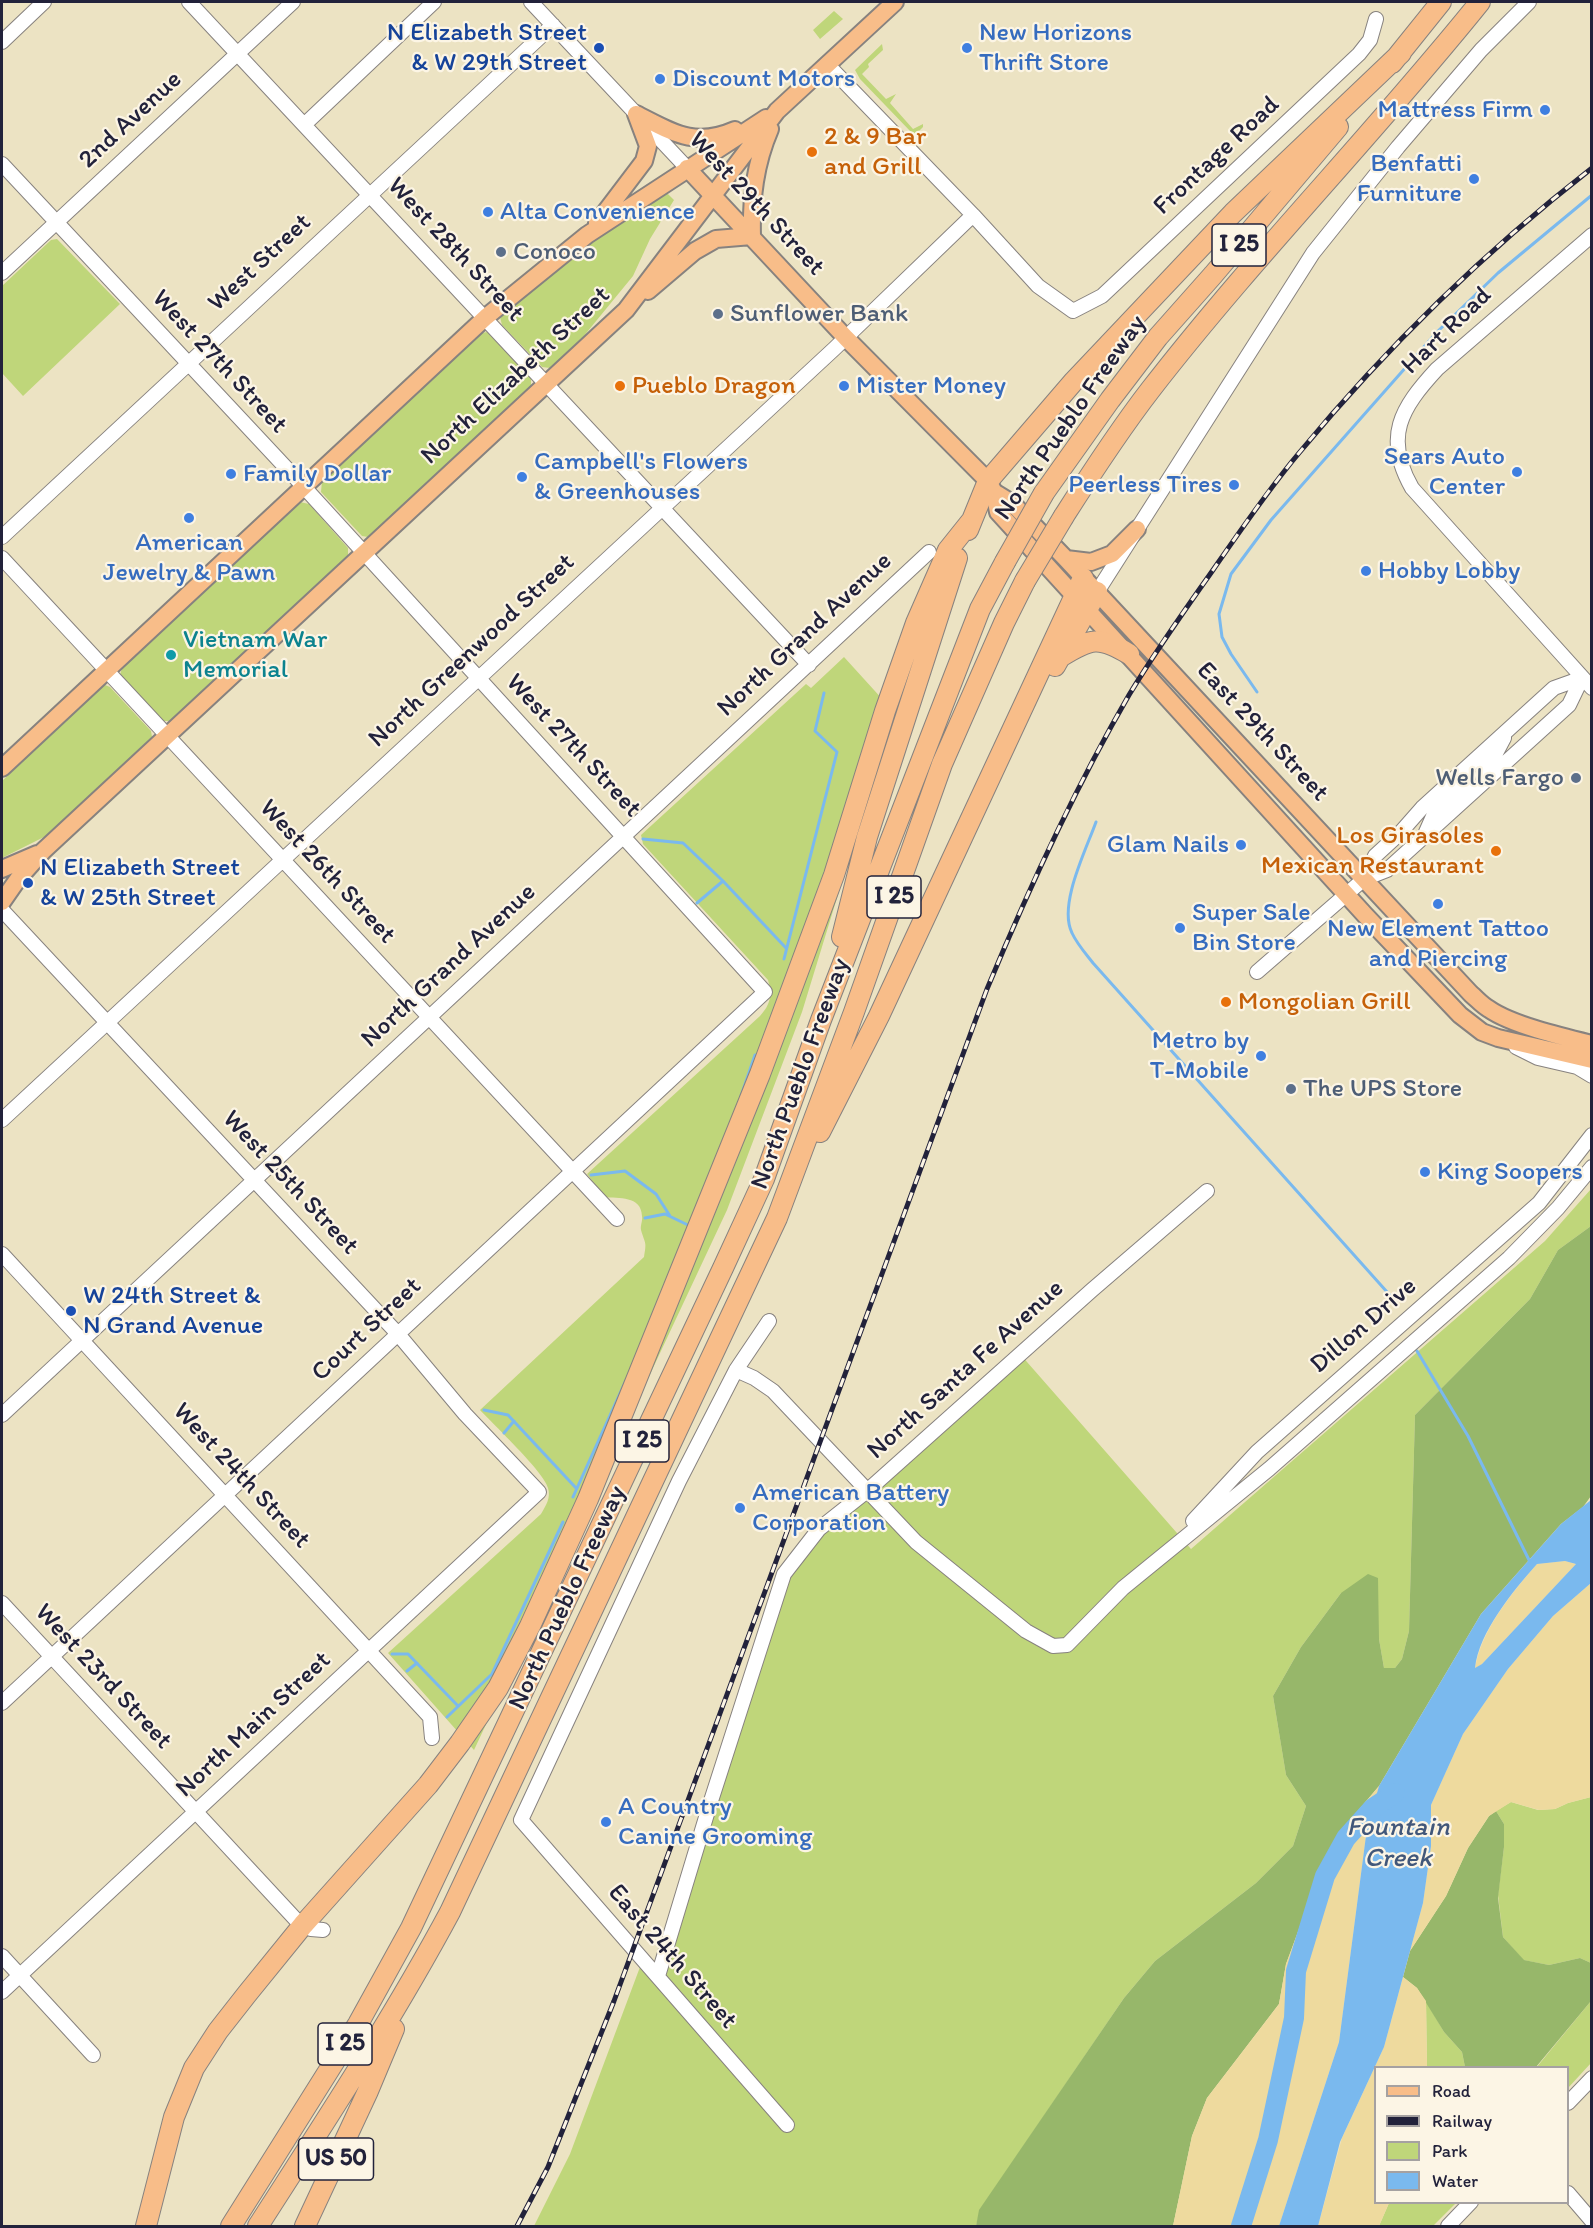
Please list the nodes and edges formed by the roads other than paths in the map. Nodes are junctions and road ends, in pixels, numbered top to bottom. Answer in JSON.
{"nodes":[{"id":1,"x":44,"y":2,"type":"edge"},
{"id":2,"x":189,"y":2,"type":"edge"},
{"id":3,"x":293,"y":2,"type":"edge"},
{"id":4,"x":434,"y":2,"type":"edge"},
{"id":5,"x":531,"y":2,"type":"edge"},
{"id":6,"x":895,"y":2,"type":"edge"},
{"id":7,"x":1441,"y":2,"type":"edge"},
{"id":8,"x":1529,"y":2,"type":"edge"},
{"id":9,"x":1476,"y":6,"type":"edge"},
{"id":10,"x":1376,"y":19,"type":"dead end"},
{"id":11,"x":553,"y":25,"type":"junction"},
{"id":12,"x":2,"y":42,"type":"edge"},
{"id":13,"x":238,"y":53,"type":"junction"},
{"id":14,"x":1401,"y":53,"type":"junction"},
{"id":15,"x":827,"y":64,"type":"junction"},
{"id":16,"x":777,"y":111,"type":"junction"},
{"id":17,"x":636,"y":114,"type":"junction"},
{"id":18,"x":304,"y":125,"type":"junction"},
{"id":19,"x":2,"y":164,"type":"edge"},
{"id":20,"x":687,"y":168,"type":"junction"},
{"id":21,"x":369,"y":194,"type":"junction"},
{"id":22,"x":712,"y":195,"type":"junction"},
{"id":23,"x":973,"y":215,"type":"junction"},
{"id":24,"x":56,"y":222,"type":"junction"},
{"id":25,"x":587,"y":235,"type":"junction"},
{"id":26,"x":1592,"y":235,"type":"edge"},
{"id":27,"x":752,"y":236,"type":"junction"},
{"id":28,"x":2,"y":273,"type":"edge"},
{"id":29,"x":626,"y":310,"type":"junction"},
{"id":30,"x":486,"y":317,"type":"junction"},
{"id":31,"x":846,"y":338,"type":"junction"},
{"id":32,"x":187,"y":363,"type":"junction"},
{"id":33,"x":547,"y":384,"type":"junction"},
{"id":34,"x":304,"y":487,"type":"junction"},
{"id":35,"x":991,"y":487,"type":"junction"},
{"id":36,"x":663,"y":507,"type":"junction"},
{"id":37,"x":972,"y":520,"type":"junction"},
{"id":38,"x":1137,"y":529,"type":"junction"},
{"id":39,"x":2,"y":537,"type":"edge"},
{"id":40,"x":929,"y":552,"type":"dead end"},
{"id":41,"x":364,"y":554,"type":"junction"},
{"id":42,"x":2,"y":558,"type":"edge"},
{"id":43,"x":1066,"y":559,"type":"junction"},
{"id":44,"x":1086,"y":594,"type":"junction"},
{"id":45,"x":1129,"y":654,"type":"junction"},
{"id":46,"x":1062,"y":656,"type":"junction"},
{"id":47,"x":809,"y":664,"type":"junction"},
{"id":48,"x":105,"y":671,"type":"junction"},
{"id":49,"x":478,"y":679,"type":"junction"},
{"id":50,"x":1587,"y":683,"type":"edge"},
{"id":51,"x":1017,"y":720,"type":"junction"},
{"id":52,"x":1509,"y":728,"type":"junction"},
{"id":53,"x":167,"y":737,"type":"junction"},
{"id":54,"x":2,"y":768,"type":"edge"},
{"id":55,"x":1465,"y":769,"type":"junction"},
{"id":56,"x":1489,"y":777,"type":"junction"},
{"id":57,"x":624,"y":836,"type":"junction"},
{"id":58,"x":1424,"y":837,"type":"junction"},
{"id":59,"x":43,"y":851,"type":"junction"},
{"id":60,"x":282,"y":861,"type":"junction"},
{"id":61,"x":2,"y":869,"type":"edge"},
{"id":62,"x":1364,"y":879,"type":"junction"},
{"id":63,"x":1347,"y":894,"type":"junction"},
{"id":64,"x":2,"y":902,"type":"edge"},
{"id":65,"x":2,"y":910,"type":"edge"},
{"id":66,"x":1257,"y":972,"type":"dead end"},
{"id":67,"x":765,"y":992,"type":"joint"},
{"id":68,"x":429,"y":1017,"type":"junction"},
{"id":69,"x":821,"y":1020,"type":"junction"},
{"id":70,"x":108,"y":1022,"type":"junction"},
{"id":71,"x":1592,"y":1033,"type":"edge"},
{"id":72,"x":1552,"y":1034,"type":"junction"},
{"id":73,"x":1498,"y":1038,"type":"junction"},
{"id":74,"x":1592,"y":1044,"type":"edge"},
{"id":75,"x":1592,"y":1060,"type":"edge"},
{"id":76,"x":1592,"y":1077,"type":"edge"},
{"id":77,"x":2,"y":1120,"type":"edge"},
{"id":78,"x":1592,"y":1135,"type":"edge"},
{"id":79,"x":1592,"y":1167,"type":"edge"},
{"id":80,"x":573,"y":1171,"type":"junction"},
{"id":81,"x":254,"y":1179,"type":"junction"},
{"id":82,"x":1207,"y":1191,"type":"dead end"},
{"id":83,"x":777,"y":1218,"type":"junction"},
{"id":84,"x":617,"y":1219,"type":"dead end"},
{"id":85,"x":2,"y":1254,"type":"edge"},
{"id":86,"x":769,"y":1322,"type":"dead end"},
{"id":87,"x":398,"y":1334,"type":"junction"},
{"id":88,"x":82,"y":1340,"type":"junction"},
{"id":89,"x":736,"y":1370,"type":"junction"},
{"id":90,"x":2,"y":1415,"type":"edge"},
{"id":91,"x":867,"y":1491,"type":"junction"},
{"id":92,"x":539,"y":1492,"type":"joint"},
{"id":93,"x":225,"y":1495,"type":"junction"},
{"id":94,"x":1165,"y":1552,"type":"junction"},
{"id":95,"x":2,"y":1602,"type":"edge"},
{"id":96,"x":369,"y":1650,"type":"junction"},
{"id":97,"x":52,"y":1657,"type":"junction"},
{"id":98,"x":2,"y":1703,"type":"edge"},
{"id":99,"x":432,"y":1738,"type":"dead end"},
{"id":100,"x":196,"y":1813,"type":"junction"},
{"id":101,"x":303,"y":1925,"type":"junction"},
{"id":102,"x":322,"y":1930,"type":"dead end"},
{"id":103,"x":2,"y":1956,"type":"edge"},
{"id":104,"x":419,"y":1969,"type":"junction"},
{"id":105,"x":19,"y":1975,"type":"junction"},
{"id":106,"x":658,"y":1976,"type":"junction"},
{"id":107,"x":2,"y":1992,"type":"edge"},
{"id":108,"x":93,"y":2055,"type":"dead end"},
{"id":109,"x":1592,"y":2078,"type":"edge"},
{"id":110,"x":1569,"y":2102,"type":"edge"},
{"id":111,"x":787,"y":2125,"type":"dead end"},
{"id":112,"x":1569,"y":2194,"type":"edge"},
{"id":113,"x":1469,"y":2204,"type":"edge"},
{"id":114,"x":1592,"y":2220,"type":"edge"},
{"id":115,"x":147,"y":2226,"type":"edge"},
{"id":116,"x":231,"y":2226,"type":"edge"},
{"id":117,"x":258,"y":2226,"type":"edge"},
{"id":118,"x":305,"y":2226,"type":"edge"},
{"id":119,"x":1448,"y":2226,"type":"edge"}],
"edges":[{"from":1,"to":12,"type":"street"},
{"from":2,"to":13,"type":"street","name":"West 28th Street"},
{"from":3,"to":13,"type":"street","name":"2nd Avenue"},
{"from":4,"to":18,"type":"street"},
{"from":5,"to":11,"type":"street","name":"West 29th Street"},
{"from":6,"to":15,"type":"main road","name":"North Elizabeth Street"},
{"from":7,"to":14,"type":"highway","name":"North Pueblo Freeway","number":"I 25"},
{"from":8,"to":38,"type":"street"},
{"from":9,"to":83,"type":"highway","name":"North Pueblo Freeway","number":"I 25","bridge":true},
{"from":10,"to":23,"type":"street","name":"Frontage Road"},
{"from":11,"to":17,"type":"street","name":"West 29th Street"},
{"from":11,"to":21,"type":"street","name":"West Street"},
{"from":13,"to":18,"type":"street","name":"West 28th Street"},
{"from":13,"to":24,"type":"street","name":"2nd Avenue"},
{"from":14,"to":35,"type":"highway"},
{"from":14,"to":69,"type":"highway","name":"North Pueblo Freeway","number":"I 25","bridge":true},
{"from":15,"to":16,"type":"main road","name":"North Elizabeth Street"},
{"from":15,"to":23,"type":"street"},
{"from":16,"to":17,"type":"main road"},
{"from":16,"to":20,"type":"main road","name":"North Elizabeth Street"},
{"from":16,"to":22,"type":"main road","name":"North Elizabeth Street"},
{"from":16,"to":27,"type":"main road"},
{"from":17,"to":20,"type":"street","name":"West 29th Street"},
{"from":17,"to":25,"type":"main road"},
{"from":18,"to":21,"type":"street","name":"West 28th Street"},
{"from":19,"to":24,"type":"street","name":"West 27th Street"},
{"from":20,"to":22,"type":"main road","name":"West 29th Street"},
{"from":20,"to":25,"type":"main road","name":"North Elizabeth Street"},
{"from":21,"to":30,"type":"street","name":"West 28th Street"},
{"from":21,"to":32,"type":"street","name":"West Street"},
{"from":22,"to":27,"type":"main road","name":"West 29th Street"},
{"from":22,"to":29,"type":"main road","name":"North Elizabeth Street"},
{"from":23,"to":31,"type":"street","name":"North Greenwood Street"},
{"from":24,"to":28,"type":"street","name":"2nd Avenue"},
{"from":24,"to":32,"type":"street","name":"West 27th Street"},
{"from":25,"to":30,"type":"main road","name":"North Elizabeth Street"},
{"from":26,"to":50,"type":"street","name":"Hart Road"},
{"from":27,"to":29,"type":"main road"},
{"from":27,"to":31,"type":"main road","name":"West 29th Street"},
{"from":29,"to":33,"type":"main road","name":"North Elizabeth Street"},
{"from":30,"to":33,"type":"street","name":"West 28th Street"},
{"from":30,"to":34,"type":"main road","name":"North Elizabeth Street"},
{"from":31,"to":35,"type":"main road","name":"West 29th Street"},
{"from":31,"to":36,"type":"street","name":"North Greenwood Street"},
{"from":32,"to":34,"type":"street","name":"West 27th Street"},
{"from":32,"to":39,"type":"street","name":"West Street"},
{"from":33,"to":36,"type":"street","name":"West 28th Street"},
{"from":33,"to":41,"type":"main road","name":"North Elizabeth Street"},
{"from":34,"to":41,"type":"street","name":"West 27th Street"},
{"from":34,"to":48,"type":"main road","name":"North Elizabeth Street"},
{"from":35,"to":37,"type":"highway"},
{"from":35,"to":43,"type":"main road","name":"West 29th Street"},
{"from":35,"to":44,"type":"main road","name":"West 29th Street"},
{"from":36,"to":47,"type":"street","name":"West 28th Street"},
{"from":36,"to":49,"type":"street","name":"North Greenwood Street"},
{"from":37,"to":69,"type":"highway"},
{"from":37,"to":101,"type":"highway"},
{"from":38,"to":43,"type":"main road"},
{"from":38,"to":44,"type":"street"},
{"from":40,"to":47,"type":"street","name":"North Grand Avenue"},
{"from":41,"to":49,"type":"street","name":"West 27th Street"},
{"from":41,"to":53,"type":"main road","name":"North Elizabeth Street"},
{"from":42,"to":48,"type":"street","name":"West 26th Street"},
{"from":43,"to":44,"type":"main road","name":"West 29th Street"},
{"from":44,"to":45,"type":"main road","name":"West 29th Street"},
{"from":44,"to":46,"type":"highway"},
{"from":44,"to":51,"type":"highway"},
{"from":44,"to":62,"type":"main road","name":"East 29th Street"},
{"from":45,"to":46,"type":"highway"},
{"from":45,"to":63,"type":"main road","name":"West 29th Street"},
{"from":46,"to":51,"type":"highway"},
{"from":47,"to":57,"type":"street","name":"North Grand Avenue"},
{"from":48,"to":53,"type":"street","name":"West 26th Street"},
{"from":48,"to":54,"type":"main road","name":"North Elizabeth Street"},
{"from":49,"to":57,"type":"street","name":"West 27th Street"},
{"from":49,"to":60,"type":"street","name":"North Greenwood Street"},
{"from":50,"to":52,"type":"street"},
{"from":50,"to":56,"type":"street"},
{"from":51,"to":83,"type":"highway"},
{"from":52,"to":55,"type":"street"},
{"from":52,"to":56,"type":"street"},
{"from":53,"to":59,"type":"main road","name":"North Elizabeth Street"},
{"from":53,"to":60,"type":"street","name":"West 26th Street"},
{"from":55,"to":58,"type":"street"},
{"from":55,"to":62,"type":"street"},
{"from":56,"to":58,"type":"street"},
{"from":57,"to":67,"type":"street","name":"West 27th Street"},
{"from":57,"to":68,"type":"street","name":"North Grand Avenue"},
{"from":58,"to":62,"type":"street"},
{"from":59,"to":61,"type":"main road"},
{"from":59,"to":64,"type":"main road","name":"North Elizabeth Street"},
{"from":60,"to":68,"type":"street","name":"West 26th Street"},
{"from":60,"to":70,"type":"street","name":"North Greenwood Street"},
{"from":62,"to":63,"type":"street"},
{"from":62,"to":72,"type":"main road","name":"East 29th Street"},
{"from":63,"to":66,"type":"street"},
{"from":63,"to":73,"type":"main road"},
{"from":65,"to":70,"type":"street","name":"West 25th Street"},
{"from":67,"to":80,"type":"street","name":"Court Street"},
{"from":68,"to":80,"type":"street","name":"West 26th Street"},
{"from":68,"to":81,"type":"street","name":"North Grand Avenue"},
{"from":69,"to":116,"type":"highway","name":"North Pueblo Freeway","number":"I 25"},
{"from":70,"to":77,"type":"street","name":"North Greenwood Street"},
{"from":70,"to":81,"type":"street","name":"West 25th Street"},
{"from":71,"to":72,"type":"main road"},
{"from":72,"to":74,"type":"main road","name":"East 29th Street"},
{"from":73,"to":75,"type":"main road"},
{"from":73,"to":76,"type":"street"},
{"from":78,"to":94,"type":"street","name":"Dillon Drive"},
{"from":79,"to":94,"type":"street","name":"Dillon Drive"},
{"from":80,"to":84,"type":"street","name":"West 26th Street"},
{"from":80,"to":87,"type":"street","name":"Court Street"},
{"from":81,"to":87,"type":"street","name":"West 25th Street"},
{"from":81,"to":88,"type":"street","name":"North Grand Avenue"},
{"from":82,"to":91,"type":"street","name":"North Santa Fe Avenue"},
{"from":83,"to":104,"type":"highway","name":"North Pueblo Freeway","number":"I 25"},
{"from":85,"to":88,"type":"street","name":"West 24th Street"},
{"from":86,"to":89,"type":"street"},
{"from":87,"to":92,"type":"street","name":"West 25th Street"},
{"from":87,"to":93,"type":"street","name":"Court Street"},
{"from":88,"to":90,"type":"street","name":"North Grand Avenue"},
{"from":88,"to":93,"type":"street","name":"West 24th Street"},
{"from":89,"to":91,"type":"street","name":"North Santa Fe Avenue"},
{"from":89,"to":106,"type":"street","name":"East 24th Street"},
{"from":91,"to":94,"type":"street","name":"Dillon Drive"},
{"from":91,"to":106,"type":"street"},
{"from":92,"to":96,"type":"street","name":"North Main Street"},
{"from":93,"to":96,"type":"street","name":"West 24th Street"},
{"from":93,"to":97,"type":"street","name":"Court Street"},
{"from":95,"to":97,"type":"street","name":"West 23rd Street"},
{"from":96,"to":99,"type":"street","name":"West 24th Street"},
{"from":96,"to":100,"type":"street","name":"North Main Street"},
{"from":97,"to":98,"type":"street","name":"Court Street"},
{"from":97,"to":100,"type":"street","name":"West 23rd Street"},
{"from":100,"to":101,"type":"street","name":"West 23rd Street"},
{"from":100,"to":105,"type":"street","name":"North Main Street"},
{"from":101,"to":102,"type":"street"},
{"from":101,"to":115,"type":"highway"},
{"from":103,"to":105,"type":"street"},
{"from":104,"to":117,"type":"highway","name":"North Pueblo Freeway","number":"I 25"},
{"from":104,"to":118,"type":"highway","number":"US 50"},
{"from":105,"to":107,"type":"street","name":"North Main Street"},
{"from":105,"to":108,"type":"street"},
{"from":106,"to":111,"type":"street","name":"East 24th Street"},
{"from":109,"to":110,"type":"street"},
{"from":112,"to":114,"type":"street"},
{"from":113,"to":119,"type":"street"}]}
